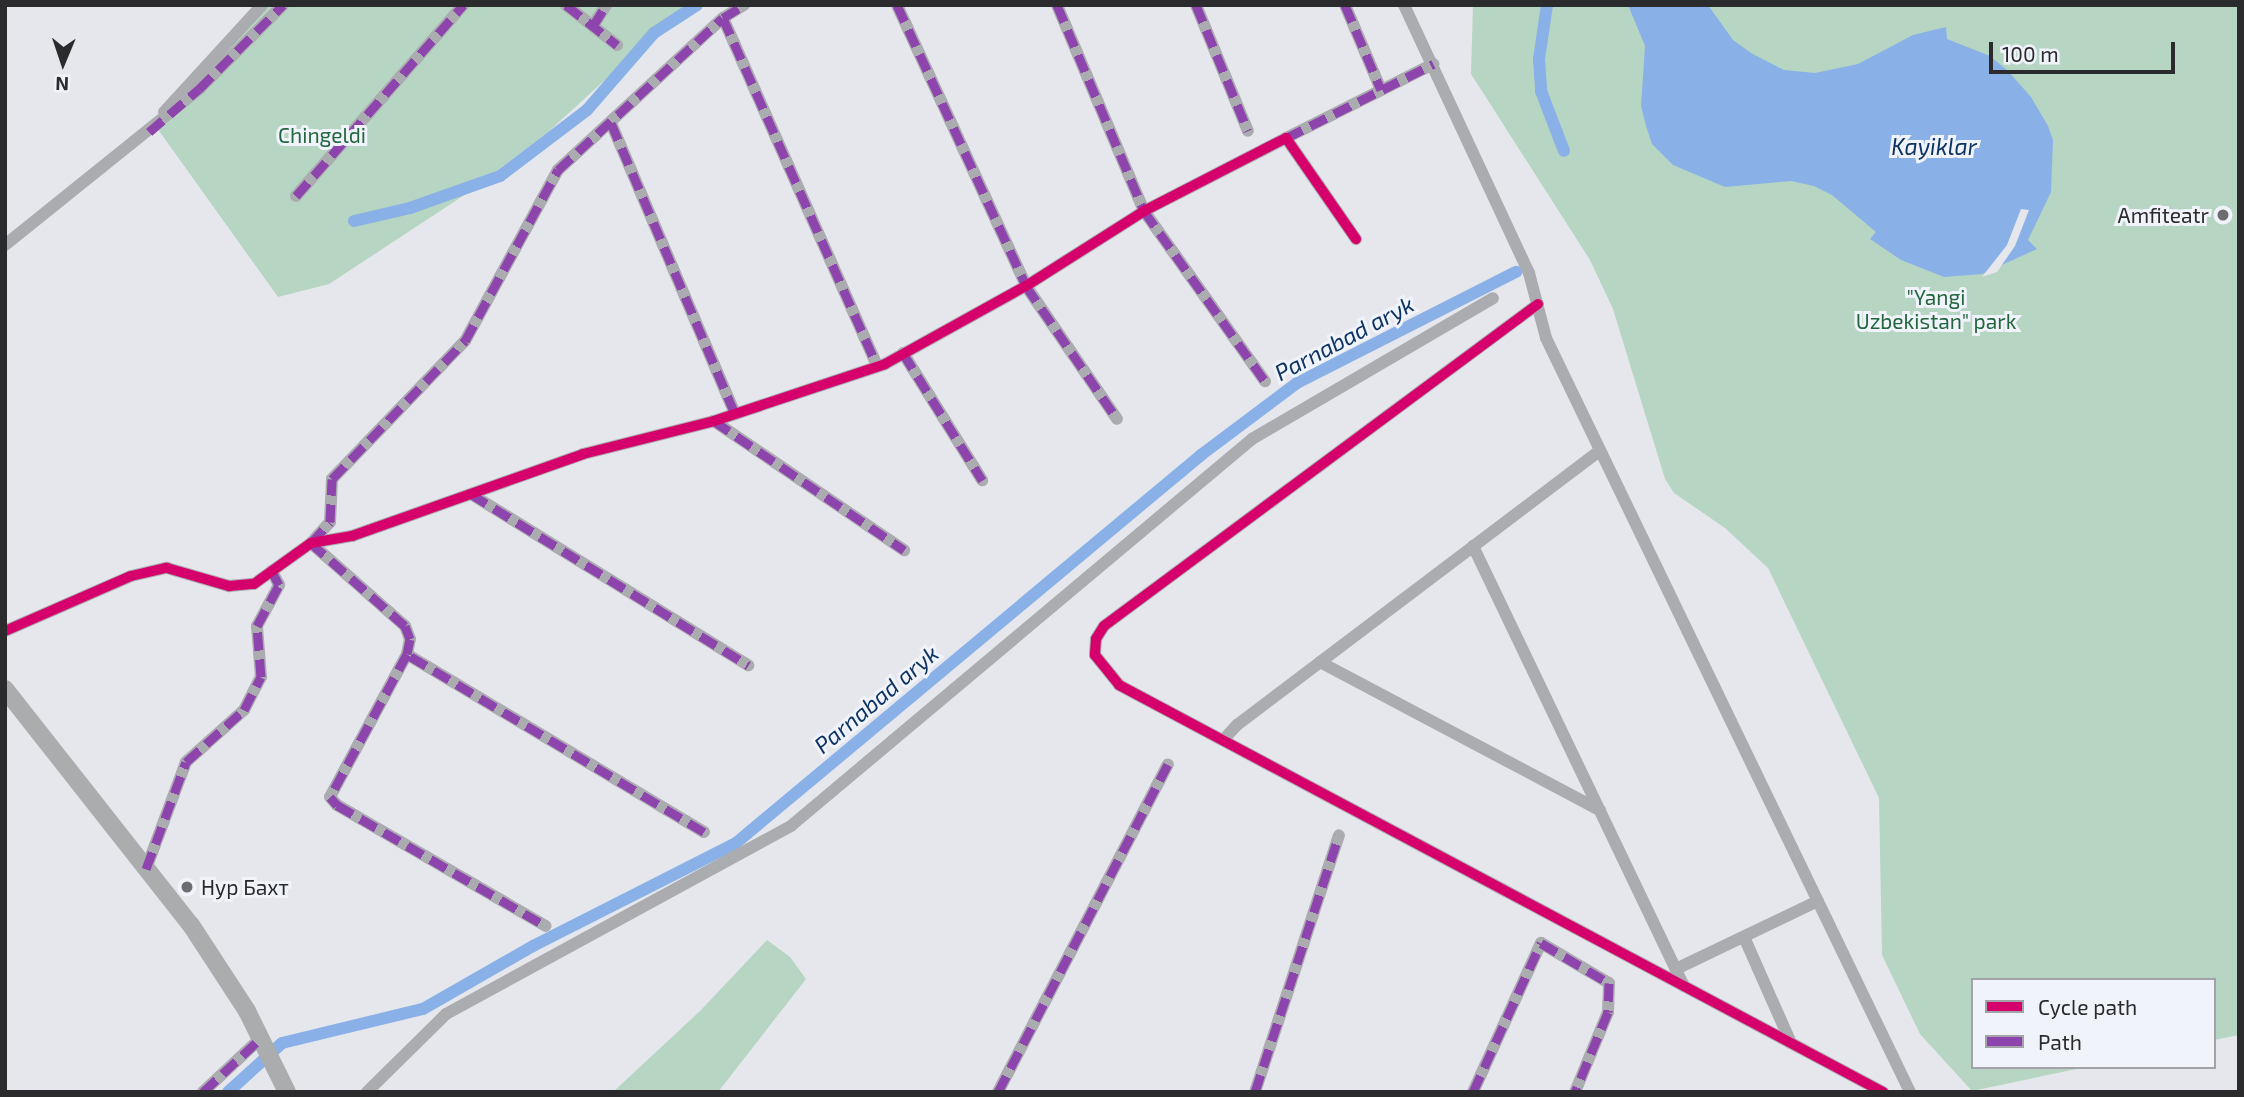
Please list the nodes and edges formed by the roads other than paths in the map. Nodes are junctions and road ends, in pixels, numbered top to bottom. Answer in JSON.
{"nodes":[{"id":1,"x":262,"y":5,"type":"edge"},
{"id":2,"x":283,"y":5,"type":"edge"},
{"id":3,"x":463,"y":5,"type":"edge"},
{"id":4,"x":566,"y":5,"type":"edge"},
{"id":5,"x":606,"y":5,"type":"edge"},
{"id":6,"x":744,"y":5,"type":"edge"},
{"id":7,"x":897,"y":5,"type":"edge"},
{"id":8,"x":1057,"y":5,"type":"edge"},
{"id":9,"x":1196,"y":5,"type":"edge"},
{"id":10,"x":1345,"y":5,"type":"edge"},
{"id":11,"x":1404,"y":5,"type":"edge"},
{"id":12,"x":723,"y":18,"type":"junction"},
{"id":13,"x":593,"y":26,"type":"junction"},
{"id":14,"x":617,"y":45,"type":"dead end"},
{"id":15,"x":1433,"y":64,"type":"junction"},
{"id":16,"x":1381,"y":90,"type":"junction"},
{"id":17,"x":611,"y":123,"type":"junction"},
{"id":18,"x":1248,"y":131,"type":"dead end"},
{"id":19,"x":149,"y":132,"type":"junction"},
{"id":20,"x":1286,"y":138,"type":"junction"},
{"id":21,"x":296,"y":196,"type":"dead end"},
{"id":22,"x":1144,"y":211,"type":"junction"},
{"id":23,"x":1356,"y":239,"type":"dead end"},
{"id":24,"x":5,"y":245,"type":"edge"},
{"id":25,"x":1026,"y":286,"type":"junction"},
{"id":26,"x":1493,"y":298,"type":"dead end"},
{"id":27,"x":1538,"y":304,"type":"junction"},
{"id":28,"x":903,"y":353,"type":"junction"},
{"id":29,"x":877,"y":366,"type":"junction"},
{"id":30,"x":1265,"y":381,"type":"dead end"},
{"id":31,"x":735,"y":414,"type":"junction"},
{"id":32,"x":1117,"y":419,"type":"dead end"},
{"id":33,"x":714,"y":421,"type":"junction"},
{"id":34,"x":1599,"y":451,"type":"junction"},
{"id":35,"x":982,"y":480,"type":"dead end"},
{"id":36,"x":471,"y":494,"type":"junction"},
{"id":37,"x":311,"y":542,"type":"junction"},
{"id":38,"x":1473,"y":546,"type":"junction"},
{"id":39,"x":904,"y":550,"type":"dead end"},
{"id":40,"x":272,"y":571,"type":"junction"},
{"id":41,"x":5,"y":631,"type":"edge"},
{"id":42,"x":407,"y":654,"type":"junction"},
{"id":43,"x":1320,"y":662,"type":"junction"},
{"id":44,"x":748,"y":665,"type":"dead end"},
{"id":45,"x":5,"y":689,"type":"edge"},
{"id":46,"x":1223,"y":740,"type":"junction"},
{"id":47,"x":1168,"y":764,"type":"dead end"},
{"id":48,"x":1600,"y":810,"type":"junction"},
{"id":49,"x":704,"y":832,"type":"dead end"},
{"id":50,"x":1339,"y":835,"type":"dead end"},
{"id":51,"x":146,"y":869,"type":"junction"},
{"id":52,"x":1818,"y":901,"type":"junction"},
{"id":53,"x":546,"y":926,"type":"dead end"},
{"id":54,"x":1744,"y":937,"type":"junction"},
{"id":55,"x":1676,"y":969,"type":"junction"},
{"id":56,"x":1684,"y":986,"type":"junction"},
{"id":57,"x":261,"y":1038,"type":"junction"},
{"id":58,"x":1791,"y":1043,"type":"junction"},
{"id":59,"x":203,"y":1092,"type":"edge"},
{"id":60,"x":286,"y":1092,"type":"edge"},
{"id":61,"x":367,"y":1092,"type":"edge"},
{"id":62,"x":998,"y":1092,"type":"edge"},
{"id":63,"x":1255,"y":1092,"type":"edge"},
{"id":64,"x":1474,"y":1092,"type":"edge"},
{"id":65,"x":1575,"y":1092,"type":"edge"},
{"id":66,"x":1883,"y":1092,"type":"edge"},
{"id":67,"x":1910,"y":1092,"type":"edge"}],
"edges":[{"from":1,"to":19,"type":"street"},
{"from":2,"to":19,"type":"street"},
{"from":3,"to":21,"type":"street"},
{"from":4,"to":13,"type":"street"},
{"from":5,"to":13,"type":"street"},
{"from":6,"to":12,"type":"street"},
{"from":7,"to":25,"type":"street"},
{"from":8,"to":22,"type":"street"},
{"from":9,"to":18,"type":"street"},
{"from":10,"to":16,"type":"street"},
{"from":11,"to":15,"type":"street"},
{"from":12,"to":17,"type":"street"},
{"from":12,"to":29,"type":"street"},
{"from":13,"to":14,"type":"street"},
{"from":15,"to":16,"type":"street"},
{"from":15,"to":27,"type":"street"},
{"from":16,"to":20,"type":"street"},
{"from":17,"to":31,"type":"street"},
{"from":17,"to":37,"type":"street"},
{"from":19,"to":24,"type":"street"},
{"from":20,"to":22,"type":"street"},
{"from":20,"to":23,"type":"street"},
{"from":22,"to":25,"type":"street"},
{"from":22,"to":30,"type":"street"},
{"from":25,"to":28,"type":"street"},
{"from":25,"to":32,"type":"street"},
{"from":26,"to":61,"type":"street"},
{"from":27,"to":34,"type":"street"},
{"from":27,"to":46,"type":"street"},
{"from":28,"to":29,"type":"street"},
{"from":28,"to":35,"type":"street"},
{"from":29,"to":31,"type":"street"},
{"from":31,"to":33,"type":"street"},
{"from":33,"to":36,"type":"street"},
{"from":33,"to":39,"type":"street"},
{"from":34,"to":38,"type":"street"},
{"from":34,"to":52,"type":"street"},
{"from":36,"to":37,"type":"street"},
{"from":36,"to":44,"type":"street"},
{"from":37,"to":40,"type":"street"},
{"from":37,"to":42,"type":"street"},
{"from":38,"to":43,"type":"street"},
{"from":38,"to":48,"type":"street"},
{"from":40,"to":41,"type":"street"},
{"from":40,"to":51,"type":"street"},
{"from":42,"to":49,"type":"street"},
{"from":42,"to":53,"type":"street"},
{"from":43,"to":46,"type":"street"},
{"from":43,"to":48,"type":"street"},
{"from":45,"to":51,"type":"main road"},
{"from":46,"to":56,"type":"street"},
{"from":47,"to":62,"type":"street"},
{"from":48,"to":55,"type":"street"},
{"from":50,"to":63,"type":"street"},
{"from":51,"to":57,"type":"main road"},
{"from":52,"to":54,"type":"street"},
{"from":52,"to":67,"type":"street"},
{"from":54,"to":55,"type":"street"},
{"from":54,"to":58,"type":"street"},
{"from":55,"to":56,"type":"street"},
{"from":56,"to":58,"type":"street"},
{"from":57,"to":59,"type":"street"},
{"from":57,"to":60,"type":"main road"},
{"from":58,"to":66,"type":"street"},
{"from":64,"to":65,"type":"street"}]}
